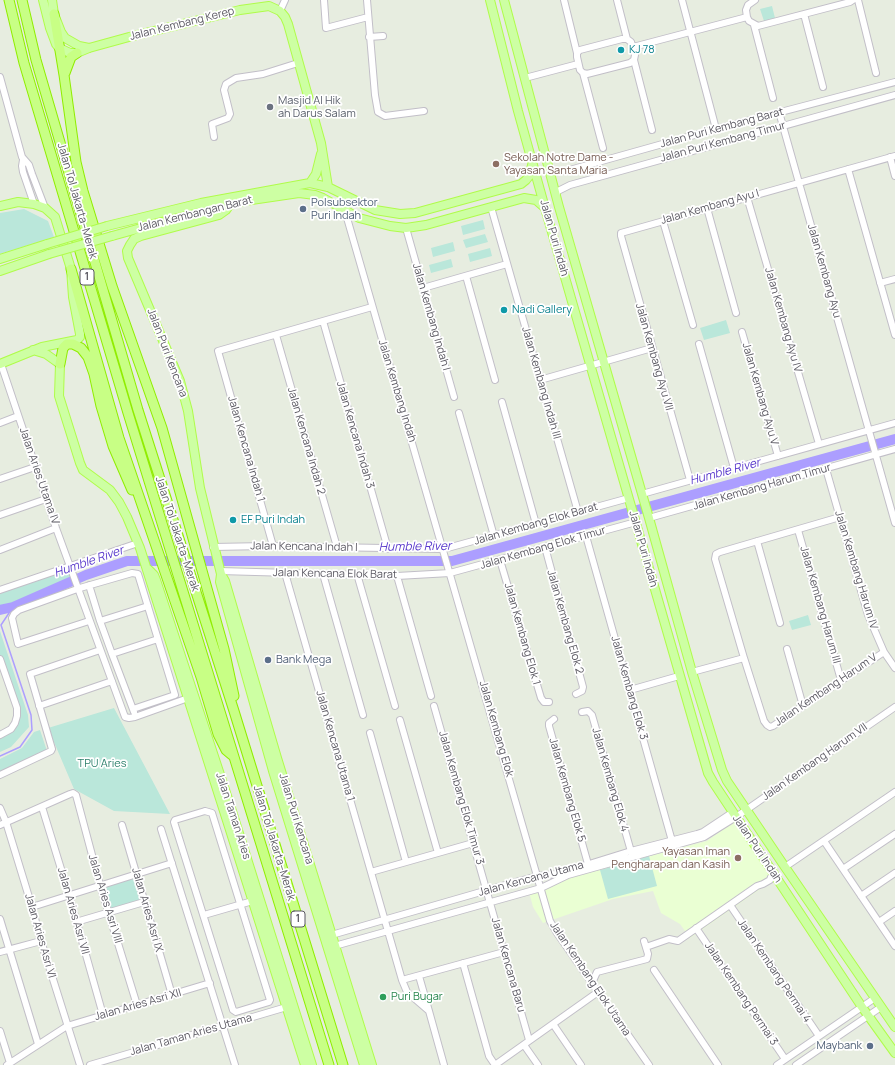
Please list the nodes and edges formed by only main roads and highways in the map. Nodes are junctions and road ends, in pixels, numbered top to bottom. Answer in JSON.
{"nodes":[{"id":1,"x":9,"y":0,"type":"edge"},
{"id":2,"x":22,"y":0,"type":"edge"},
{"id":3,"x":43,"y":0,"type":"edge"},
{"id":4,"x":52,"y":0,"type":"edge"},
{"id":5,"x":490,"y":0,"type":"edge"},
{"id":6,"x":504,"y":0,"type":"edge"},
{"id":7,"x":54,"y":14,"type":"junction"},
{"id":8,"x":59,"y":48,"type":"junction"},
{"id":9,"x":89,"y":48,"type":"junction"},
{"id":10,"x":77,"y":53,"type":"junction"},
{"id":11,"x":64,"y":74,"type":"junction"},
{"id":12,"x":321,"y":143,"type":"junction"},
{"id":13,"x":532,"y":162,"type":"junction"},
{"id":14,"x":310,"y":183,"type":"junction"},
{"id":15,"x":328,"y":187,"type":"junction"},
{"id":16,"x":500,"y":190,"type":"junction"},
{"id":17,"x":231,"y":203,"type":"junction"},
{"id":18,"x":504,"y":203,"type":"junction"},
{"id":19,"x":0,"y":206,"type":"edge"},
{"id":20,"x":545,"y":208,"type":"junction"},
{"id":21,"x":415,"y":213,"type":"junction"},
{"id":22,"x":418,"y":227,"type":"junction"},
{"id":23,"x":0,"y":259,"type":"edge"},
{"id":24,"x":71,"y":269,"type":"junction"},
{"id":25,"x":0,"y":271,"type":"edge"},
{"id":26,"x":33,"y":350,"type":"junction"},
{"id":27,"x":0,"y":364,"type":"edge"},
{"id":28,"x":60,"y":364,"type":"junction"},
{"id":29,"x":147,"y":518,"type":"junction"},
{"id":30,"x":234,"y":711,"type":"junction"},
{"id":31,"x":233,"y":756,"type":"junction"},
{"id":32,"x":332,"y":947,"type":"junction"},
{"id":33,"x":289,"y":1006,"type":"junction"},
{"id":34,"x":895,"y":1027,"type":"edge"},
{"id":35,"x":895,"y":1053,"type":"edge"},
{"id":36,"x":305,"y":1065,"type":"edge"},
{"id":37,"x":312,"y":1065,"type":"edge"},
{"id":38,"x":329,"y":1065,"type":"edge"},
{"id":39,"x":343,"y":1065,"type":"edge"},
{"id":40,"x":364,"y":1065,"type":"edge"},
{"id":41,"x":372,"y":1065,"type":"edge"}],
"edges":[{"from":1,"to":31,"type":"highway","name":"Jalan Tol Jakarta–Merak","number":"1"},
{"from":2,"to":30,"type":"highway","name":"Jalan Tol Jakarta–Merak","number":"1"},
{"from":3,"to":8,"type":"main road"},
{"from":4,"to":7,"type":"main road"},
{"from":5,"to":13,"type":"main road","name":"Jalan Puri Indah"},
{"from":6,"to":34,"type":"main road","name":"Jalan Puri Indah"},
{"from":7,"to":8,"type":"highway"},
{"from":7,"to":9,"type":"main road"},
{"from":8,"to":10,"type":"main road"},
{"from":8,"to":11,"type":"highway"},
{"from":9,"to":10,"type":"main road","name":"Jalan Kembang Kerep"},
{"from":9,"to":12,"type":"main road","name":"Jalan Kembang Kerep"},
{"from":10,"to":11,"type":"highway"},
{"from":11,"to":30,"type":"highway"},
{"from":12,"to":14,"type":"main road"},
{"from":12,"to":15,"type":"main road"},
{"from":13,"to":16,"type":"main road","name":"Jalan Kembangan Barat"},
{"from":13,"to":20,"type":"main road","name":"Jalan Puri Indah"},
{"from":14,"to":15,"type":"main road","name":"Jalan Kembangan Barat"},
{"from":14,"to":23,"type":"main road","name":"Jalan Kembangan Barat","bridge":true},
{"from":15,"to":21,"type":"main road","name":"Jalan Kembangan Barat"},
{"from":16,"to":18,"type":"main road"},
{"from":16,"to":21,"type":"main road","name":"Jalan Kembangan Barat"},
{"from":17,"to":22,"type":"main road","name":"Jalan Kembangan Barat"},
{"from":17,"to":25,"type":"main road","name":"Jalan Kembangan Barat","bridge":true},
{"from":17,"to":32,"type":"main road","name":"Jalan Puri Kencana"},
{"from":18,"to":20,"type":"main road","name":"Jalan Kembangan Barat"},
{"from":18,"to":22,"type":"main road","name":"Jalan Kembangan Barat"},
{"from":19,"to":24,"type":"main road"},
{"from":20,"to":35,"type":"main road","name":"Jalan Puri Indah"},
{"from":21,"to":22,"type":"main road"},
{"from":24,"to":26,"type":"main road"},
{"from":24,"to":29,"type":"highway"},
{"from":26,"to":27,"type":"main road"},
{"from":26,"to":28,"type":"main road"},
{"from":28,"to":29,"type":"highway"},
{"from":28,"to":33,"type":"main road","name":"Jalan Taman Aries"},
{"from":29,"to":31,"type":"highway"},
{"from":30,"to":39,"type":"highway","name":"Jalan Tol Jakarta–Merak","number":"1"},
{"from":31,"to":38,"type":"highway","name":"Jalan Tol Jakarta–Merak","number":"1"},
{"from":32,"to":40,"type":"main road","name":"Jalan Puri Kencana"},
{"from":32,"to":41,"type":"main road","name":"Jalan Puri Kencana"},
{"from":33,"to":36,"type":"main road","name":"Jalan Taman Aries"},
{"from":33,"to":37,"type":"main road","name":"Jalan Taman Aries"}]}
